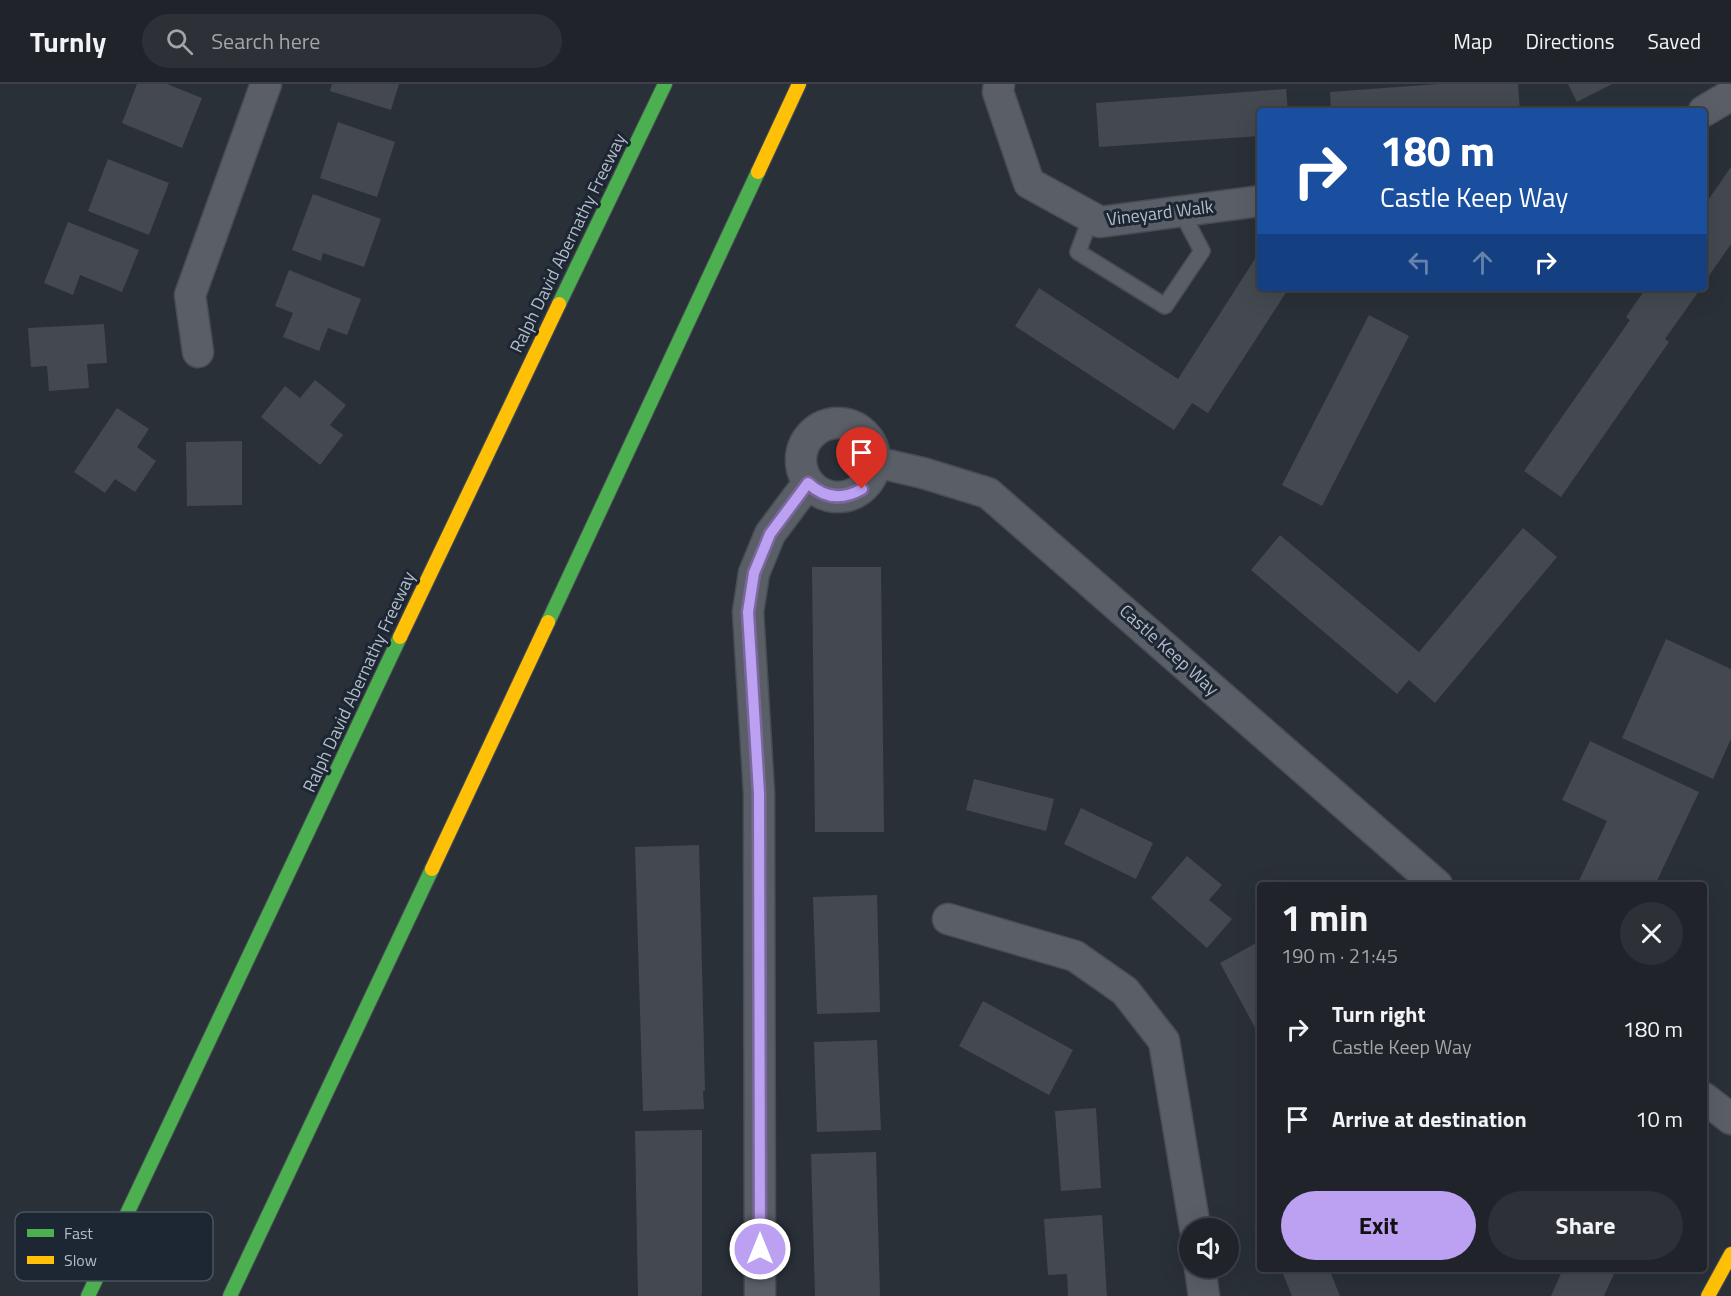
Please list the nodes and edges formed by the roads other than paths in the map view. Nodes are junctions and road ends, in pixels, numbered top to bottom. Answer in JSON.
{"nodes":[{"id":1,"x":266,"y":84,"type":"edge"},
{"id":2,"x":664,"y":84,"type":"edge"},
{"id":3,"x":799,"y":84,"type":"edge"},
{"id":4,"x":999,"y":84,"type":"edge"},
{"id":5,"x":1731,"y":95,"type":"edge"},
{"id":6,"x":1707,"y":109,"type":"edge"},
{"id":7,"x":1257,"y":201,"type":"edge"},
{"id":8,"x":1181,"y":211,"type":"junction"},
{"id":9,"x":1090,"y":217,"type":"junction"},
{"id":10,"x":198,"y":352,"type":"dead end"},
{"id":11,"x":875,"y":462,"type":"junction"},
{"id":12,"x":808,"y":483,"type":"junction"},
{"id":13,"x":1434,"y":882,"type":"edge"},
{"id":14,"x":948,"y":919,"type":"dead end"},
{"id":15,"x":1707,"y":1100,"type":"edge"},
{"id":16,"x":1731,"y":1119,"type":"edge"},
{"id":17,"x":128,"y":1212,"type":"edge"},
{"id":18,"x":1193,"y":1218,"type":"edge"},
{"id":19,"x":1731,"y":1254,"type":"edge"},
{"id":20,"x":1201,"y":1278,"type":"edge"},
{"id":21,"x":95,"y":1281,"type":"edge"},
{"id":22,"x":88,"y":1296,"type":"edge"},
{"id":23,"x":230,"y":1296,"type":"edge"},
{"id":24,"x":760,"y":1296,"type":"edge"},
{"id":25,"x":1204,"y":1296,"type":"edge"},
{"id":26,"x":1708,"y":1296,"type":"edge"}],
"edges":[{"from":1,"to":10,"type":"street"},
{"from":2,"to":17,"type":"main road","name":"Ralph David Abernathy Freeway"},
{"from":3,"to":23,"type":"main road"},
{"from":4,"to":9,"type":"street","name":"Vineyard Walk"},
{"from":5,"to":6,"type":"street"},
{"from":7,"to":8,"type":"street","name":"Vineyard Walk"},
{"from":8,"to":9,"type":"street","name":"Vineyard Walk"},
{"from":8,"to":9,"type":"lane"},
{"from":11,"to":12,"type":"street"},
{"from":11,"to":12,"type":"street"},
{"from":11,"to":13,"type":"street","name":"Castle Keep Way"},
{"from":12,"to":24,"type":"street"},
{"from":14,"to":18,"type":"street"},
{"from":15,"to":16,"type":"street"},
{"from":19,"to":26,"type":"main road"},
{"from":20,"to":25,"type":"street"},
{"from":21,"to":22,"type":"main road","name":"Ralph David Abernathy Freeway"}]}
